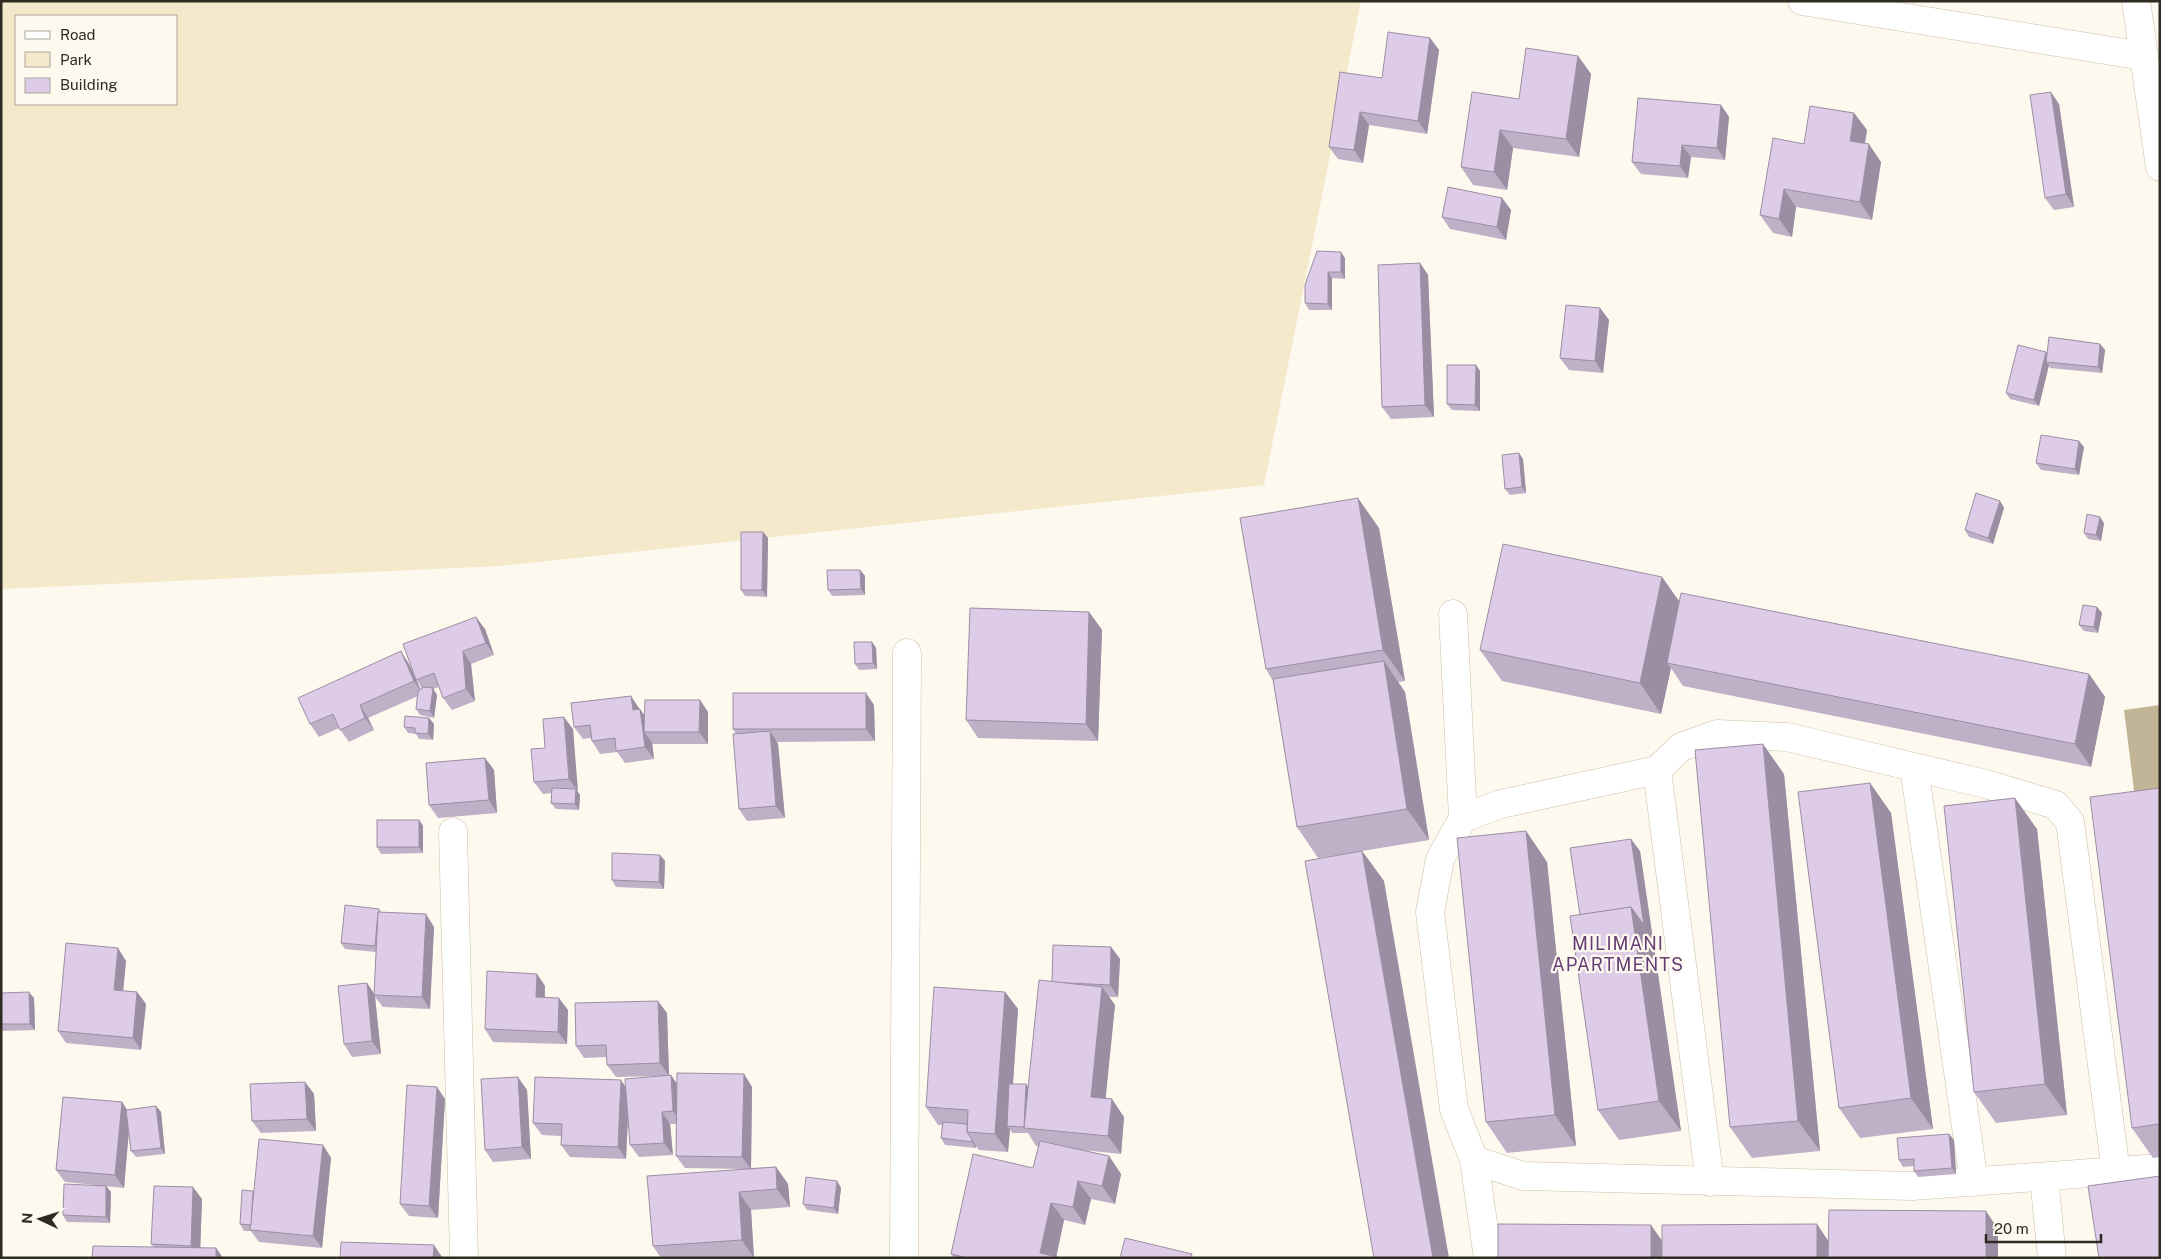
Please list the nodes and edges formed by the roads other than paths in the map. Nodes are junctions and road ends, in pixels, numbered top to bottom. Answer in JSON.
{"nodes":[{"id":1,"x":1802,"y":1,"type":"edge"},
{"id":2,"x":2136,"y":1,"type":"edge"},
{"id":3,"x":2143,"y":56,"type":"junction"},
{"id":4,"x":2160,"y":166,"type":"edge"},
{"id":5,"x":1453,"y":614,"type":"dead end"},
{"id":6,"x":907,"y":654,"type":"dead end"},
{"id":7,"x":1914,"y":767,"type":"junction"},
{"id":8,"x":1657,"y":770,"type":"junction"},
{"id":9,"x":1463,"y":818,"type":"junction"},
{"id":10,"x":453,"y":832,"type":"dead end"},
{"id":11,"x":1474,"y":1160,"type":"junction"},
{"id":12,"x":2160,"y":1168,"type":"edge"},
{"id":13,"x":2116,"y":1172,"type":"junction"},
{"id":14,"x":2044,"y":1177,"type":"junction"},
{"id":15,"x":1710,"y":1182,"type":"junction"},
{"id":16,"x":1974,"y":1182,"type":"junction"},
{"id":17,"x":464,"y":1258,"type":"edge"},
{"id":18,"x":904,"y":1258,"type":"edge"},
{"id":19,"x":1488,"y":1258,"type":"edge"},
{"id":20,"x":2052,"y":1258,"type":"edge"}],
"edges":[{"from":1,"to":3,"type":"street"},
{"from":2,"to":3,"type":"street"},
{"from":3,"to":4,"type":"street"},
{"from":5,"to":9,"type":"street"},
{"from":6,"to":18,"type":"street"},
{"from":7,"to":8,"type":"street"},
{"from":7,"to":13,"type":"street"},
{"from":7,"to":16,"type":"street"},
{"from":8,"to":9,"type":"street"},
{"from":8,"to":15,"type":"street"},
{"from":9,"to":11,"type":"street"},
{"from":10,"to":17,"type":"street"},
{"from":11,"to":15,"type":"street"},
{"from":11,"to":19,"type":"street"},
{"from":12,"to":13,"type":"street"},
{"from":13,"to":14,"type":"street"},
{"from":14,"to":16,"type":"street"},
{"from":14,"to":20,"type":"street"},
{"from":15,"to":16,"type":"street"}]}
